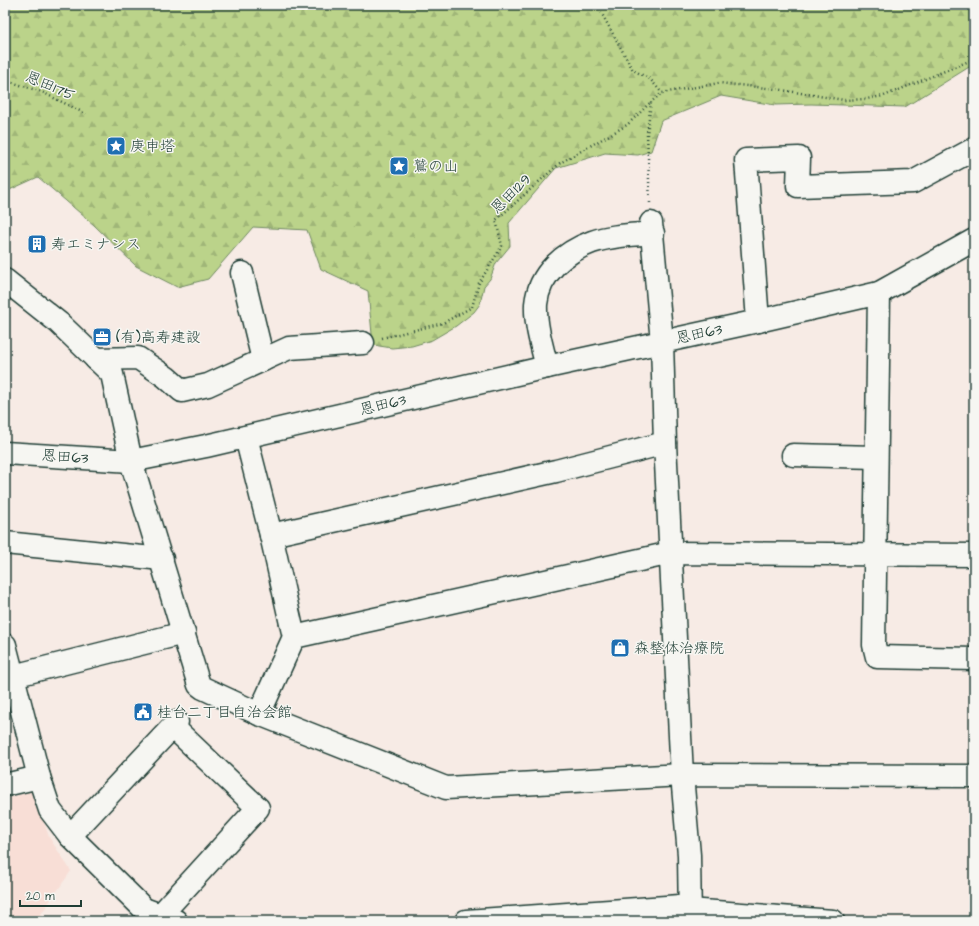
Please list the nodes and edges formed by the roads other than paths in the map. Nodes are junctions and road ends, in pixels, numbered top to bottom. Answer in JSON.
{"nodes":[{"id":1,"x":974,"y":149,"type":"edge"},
{"id":2,"x":974,"y":240,"type":"edge"},
{"id":3,"x":242,"y":273,"type":"dead end"},
{"id":4,"x":5,"y":280,"type":"edge"},
{"id":5,"x":879,"y":292,"type":"junction"},
{"id":6,"x":758,"y":321,"type":"junction"},
{"id":7,"x":662,"y":342,"type":"junction"},
{"id":8,"x":363,"y":343,"type":"road end"},
{"id":9,"x":96,"y":359,"type":"junction"},
{"id":10,"x":263,"y":360,"type":"junction"},
{"id":11,"x":546,"y":367,"type":"junction"},
{"id":12,"x":246,"y":437,"type":"junction"},
{"id":13,"x":665,"y":442,"type":"junction"},
{"id":14,"x":5,"y":453,"type":"edge"},
{"id":15,"x":794,"y":455,"type":"dead end"},
{"id":16,"x":876,"y":457,"type":"junction"},
{"id":17,"x":131,"y":461,"type":"junction"},
{"id":18,"x":271,"y":535,"type":"junction"},
{"id":19,"x":5,"y":543,"type":"edge"},
{"id":20,"x":671,"y":552,"type":"junction"},
{"id":21,"x":874,"y":555,"type":"junction"},
{"id":22,"x":974,"y":555,"type":"edge"},
{"id":23,"x":162,"y":559,"type":"junction"},
{"id":24,"x":184,"y":633,"type":"junction"},
{"id":25,"x":294,"y":637,"type":"junction"},
{"id":26,"x":5,"y":645,"type":"edge"},
{"id":27,"x":974,"y":659,"type":"edge"},
{"id":28,"x":9,"y":678,"type":"edge"},
{"id":29,"x":259,"y":714,"type":"junction"},
{"id":30,"x":682,"y":775,"type":"junction"},
{"id":31,"x":974,"y":776,"type":"edge"},
{"id":32,"x":39,"y":777,"type":"junction"},
{"id":33,"x":5,"y":785,"type":"edge"},
{"id":34,"x":70,"y":836,"type":"junction"},
{"id":35,"x":690,"y":916,"type":"edge"},
{"id":36,"x":163,"y":919,"type":"edge"},
{"id":37,"x":466,"y":921,"type":"edge"},
{"id":38,"x":833,"y":921,"type":"edge"}],
"edges":[{"from":1,"to":6,"type":"street"},
{"from":2,"to":5,"type":"street","name":"恩田63"},
{"from":3,"to":10,"type":"street"},
{"from":4,"to":9,"type":"street"},
{"from":5,"to":6,"type":"street","name":"恩田63"},
{"from":5,"to":16,"type":"street"},
{"from":6,"to":7,"type":"street","name":"恩田63","number":"恩田63"},
{"from":7,"to":11,"type":"street","name":"恩田63","number":"恩田63"},
{"from":7,"to":11,"type":"street"},
{"from":7,"to":13,"type":"street"},
{"from":8,"to":10,"type":"street"},
{"from":9,"to":10,"type":"street"},
{"from":9,"to":17,"type":"street"},
{"from":11,"to":12,"type":"street","name":"恩田63","number":"恩田63"},
{"from":12,"to":17,"type":"street","name":"恩田63","number":"恩田63"},
{"from":12,"to":18,"type":"street"},
{"from":13,"to":18,"type":"street"},
{"from":13,"to":20,"type":"street"},
{"from":14,"to":17,"type":"street","name":"恩田63","number":"恩田63"},
{"from":15,"to":16,"type":"street"},
{"from":16,"to":21,"type":"street"},
{"from":17,"to":23,"type":"street"},
{"from":18,"to":25,"type":"street"},
{"from":19,"to":23,"type":"street"},
{"from":20,"to":21,"type":"street"},
{"from":20,"to":25,"type":"street"},
{"from":20,"to":30,"type":"street"},
{"from":21,"to":22,"type":"street"},
{"from":21,"to":27,"type":"street"},
{"from":23,"to":24,"type":"street"},
{"from":24,"to":28,"type":"street"},
{"from":24,"to":29,"type":"street"},
{"from":25,"to":29,"type":"street"},
{"from":26,"to":28,"type":"street"},
{"from":28,"to":32,"type":"street"},
{"from":29,"to":30,"type":"street"},
{"from":30,"to":31,"type":"street"},
{"from":30,"to":35,"type":"street"},
{"from":32,"to":33,"type":"street"},
{"from":32,"to":34,"type":"street"},
{"from":34,"to":36,"type":"street"},
{"from":34,"to":36,"type":"street"},
{"from":35,"to":37,"type":"street"},
{"from":35,"to":38,"type":"street"}]}
